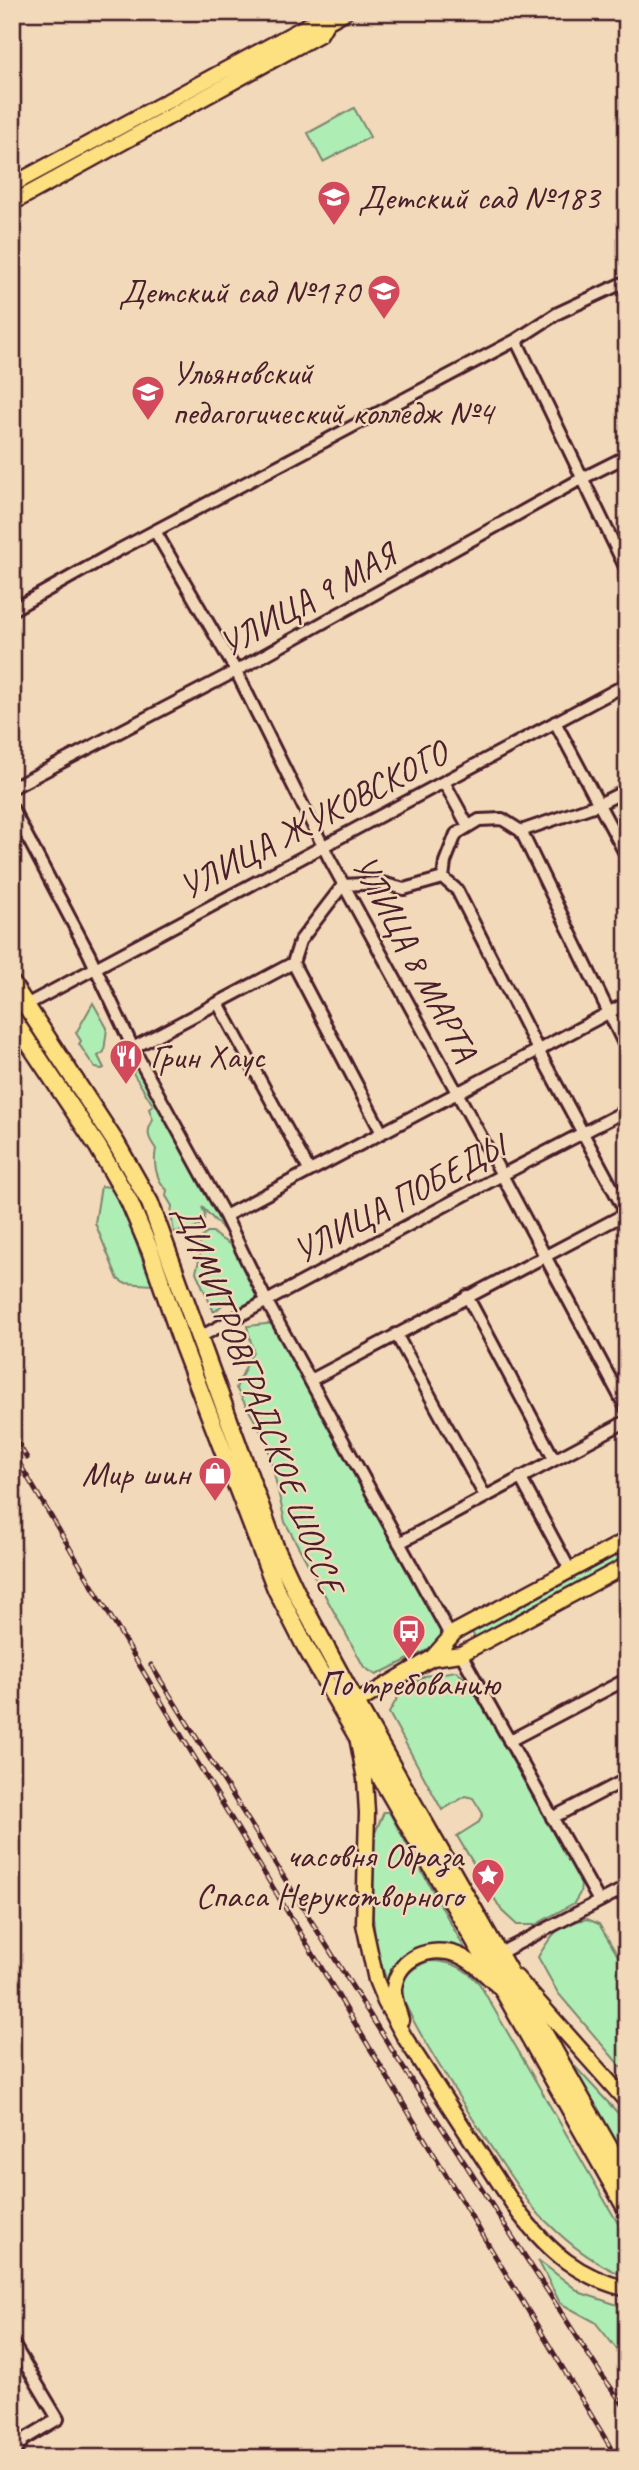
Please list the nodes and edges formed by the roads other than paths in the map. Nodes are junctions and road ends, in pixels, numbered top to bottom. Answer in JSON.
{"nodes":[{"id":1,"x":345,"y":12,"type":"edge"},
{"id":2,"x":324,"y":17,"type":"edge"},
{"id":3,"x":78,"y":158,"type":"junction"},
{"id":4,"x":12,"y":185,"type":"edge"},
{"id":5,"x":12,"y":202,"type":"edge"},
{"id":6,"x":627,"y":281,"type":"edge"},
{"id":7,"x":516,"y":340,"type":"junction"},
{"id":8,"x":627,"y":456,"type":"edge"},
{"id":9,"x":581,"y":479,"type":"junction"},
{"id":10,"x":155,"y":531,"type":"junction"},
{"id":11,"x":627,"y":571,"type":"edge"},
{"id":12,"x":12,"y":610,"type":"edge"},
{"id":13,"x":236,"y":671,"type":"junction"},
{"id":14,"x":627,"y":684,"type":"edge"},
{"id":15,"x":555,"y":722,"type":"junction"},
{"id":16,"x":444,"y":782,"type":"junction"},
{"id":17,"x":12,"y":788,"type":"edge"},
{"id":18,"x":627,"y":790,"type":"edge"},
{"id":19,"x":599,"y":804,"type":"junction"},
{"id":20,"x":12,"y":808,"type":"edge"},
{"id":21,"x":468,"y":826,"type":"junction"},
{"id":22,"x":521,"y":831,"type":"junction"},
{"id":23,"x":323,"y":846,"type":"junction"},
{"id":24,"x":627,"y":857,"type":"edge"},
{"id":25,"x":443,"y":878,"type":"junction"},
{"id":26,"x":343,"y":885,"type":"junction"},
{"id":27,"x":293,"y":963,"type":"junction"},
{"id":28,"x":96,"y":968,"type":"junction"},
{"id":29,"x":12,"y":984,"type":"edge"},
{"id":30,"x":218,"y":1003,"type":"junction"},
{"id":31,"x":627,"y":1003,"type":"edge"},
{"id":32,"x":17,"y":1012,"type":"edge"},
{"id":33,"x":608,"y":1013,"type":"junction"},
{"id":34,"x":133,"y":1048,"type":"junction"},
{"id":35,"x":538,"y":1050,"type":"junction"},
{"id":36,"x":627,"y":1050,"type":"edge"},
{"id":37,"x":456,"y":1093,"type":"junction"},
{"id":38,"x":627,"y":1110,"type":"edge"},
{"id":39,"x":382,"y":1133,"type":"junction"},
{"id":40,"x":584,"y":1133,"type":"junction"},
{"id":41,"x":309,"y":1170,"type":"junction"},
{"id":42,"x":502,"y":1175,"type":"junction"},
{"id":43,"x":626,"y":1214,"type":"edge"},
{"id":44,"x":225,"y":1216,"type":"junction"},
{"id":45,"x":544,"y":1255,"type":"junction"},
{"id":46,"x":467,"y":1296,"type":"junction"},
{"id":47,"x":267,"y":1302,"type":"junction"},
{"id":48,"x":396,"y":1334,"type":"junction"},
{"id":49,"x":198,"y":1338,"type":"junction"},
{"id":50,"x":311,"y":1380,"type":"junction"},
{"id":51,"x":627,"y":1410,"type":"edge"},
{"id":52,"x":627,"y":1421,"type":"edge"},
{"id":53,"x":554,"y":1459,"type":"junction"},
{"id":54,"x":520,"y":1477,"type":"junction"},
{"id":55,"x":485,"y":1496,"type":"junction"},
{"id":56,"x":627,"y":1540,"type":"edge"},
{"id":57,"x":399,"y":1543,"type":"junction"},
{"id":58,"x":627,"y":1565,"type":"edge"},
{"id":59,"x":570,"y":1570,"type":"junction"},
{"id":60,"x":451,"y":1637,"type":"junction"},
{"id":61,"x":461,"y":1654,"type":"junction"},
{"id":62,"x":432,"y":1658,"type":"junction"},
{"id":63,"x":627,"y":1679,"type":"edge"},
{"id":64,"x":348,"y":1708,"type":"junction"},
{"id":65,"x":358,"y":1741,"type":"junction"},
{"id":66,"x":509,"y":1741,"type":"junction"},
{"id":67,"x":627,"y":1779,"type":"edge"},
{"id":68,"x":552,"y":1818,"type":"junction"},
{"id":69,"x":624,"y":1889,"type":"edge"},
{"id":70,"x":599,"y":1901,"type":"junction"},
{"id":71,"x":496,"y":1960,"type":"junction"},
{"id":72,"x":503,"y":1990,"type":"junction"},
{"id":73,"x":405,"y":2038,"type":"junction"},
{"id":74,"x":627,"y":2102,"type":"edge"},
{"id":75,"x":627,"y":2179,"type":"edge"},
{"id":76,"x":627,"y":2210,"type":"edge"},
{"id":77,"x":627,"y":2289,"type":"edge"},
{"id":78,"x":12,"y":2342,"type":"edge"},
{"id":79,"x":18,"y":2441,"type":"edge"},
{"id":80,"x":12,"y":2457,"type":"edge"}],
"edges":[{"from":1,"to":2,"type":"main road"},
{"from":2,"to":3,"type":"main road"},
{"from":3,"to":4,"type":"main road"},
{"from":3,"to":5,"type":"main road"},
{"from":6,"to":7,"type":"street"},
{"from":7,"to":9,"type":"street"},
{"from":7,"to":10,"type":"street"},
{"from":8,"to":9,"type":"street","name":"УЛИЦА 9 МАЯ"},
{"from":9,"to":11,"type":"street"},
{"from":9,"to":13,"type":"street","name":"УЛИЦА 9 МАЯ"},
{"from":10,"to":12,"type":"street"},
{"from":10,"to":13,"type":"street","name":"УЛИЦА 8 МАРТА"},
{"from":13,"to":17,"type":"street","name":"УЛИЦА 9 МАЯ"},
{"from":13,"to":23,"type":"street","name":"УЛИЦА 8 МАРТА"},
{"from":14,"to":15,"type":"street","name":"УЛИЦА ЖУКОВСКОГО"},
{"from":15,"to":16,"type":"street","name":"УЛИЦА ЖУКОВСКОГО"},
{"from":15,"to":19,"type":"street"},
{"from":16,"to":21,"type":"street"},
{"from":16,"to":23,"type":"street","name":"УЛИЦА ЖУКОВСКОГО"},
{"from":18,"to":19,"type":"street"},
{"from":19,"to":22,"type":"street"},
{"from":19,"to":24,"type":"street"},
{"from":20,"to":28,"type":"street"},
{"from":21,"to":22,"type":"street"},
{"from":21,"to":25,"type":"street"},
{"from":22,"to":33,"type":"street"},
{"from":23,"to":26,"type":"street","name":"УЛИЦА 8 МАРТА"},
{"from":23,"to":28,"type":"street","name":"УЛИЦА ЖУКОВСКОГО"},
{"from":25,"to":26,"type":"street"},
{"from":25,"to":35,"type":"street"},
{"from":26,"to":27,"type":"street"},
{"from":26,"to":37,"type":"street","name":"УЛИЦА 8 МАРТА"},
{"from":27,"to":30,"type":"street"},
{"from":27,"to":39,"type":"street"},
{"from":28,"to":32,"type":"street","name":"УЛИЦА ЖУКОВСКОГО"},
{"from":28,"to":34,"type":"street"},
{"from":29,"to":32,"type":"highway","name":"ДИМИТРОВГРАДСКОЕ ШОССЕ"},
{"from":30,"to":34,"type":"street"},
{"from":30,"to":41,"type":"street"},
{"from":31,"to":33,"type":"street"},
{"from":32,"to":49,"type":"highway","name":"ДИМИТРОВГРАДСКОЕ ШОССЕ"},
{"from":32,"to":64,"type":"highway","name":"ДИМИТРОВГРАДСКОЕ ШОССЕ"},
{"from":33,"to":35,"type":"street"},
{"from":33,"to":36,"type":"street"},
{"from":34,"to":44,"type":"street"},
{"from":35,"to":37,"type":"street"},
{"from":35,"to":40,"type":"street"},
{"from":37,"to":39,"type":"street"},
{"from":37,"to":42,"type":"street","name":"УЛИЦА 8 МАРТА"},
{"from":38,"to":40,"type":"street","name":"УЛИЦА ПОБЕДЫ"},
{"from":39,"to":41,"type":"street"},
{"from":40,"to":42,"type":"street","name":"УЛИЦА ПОБЕДЫ"},
{"from":40,"to":43,"type":"street"},
{"from":41,"to":44,"type":"street"},
{"from":42,"to":45,"type":"street","name":"УЛИЦА 8 МАРТА"},
{"from":42,"to":47,"type":"street","name":"УЛИЦА ПОБЕДЫ"},
{"from":43,"to":45,"type":"street"},
{"from":44,"to":47,"type":"street"},
{"from":45,"to":46,"type":"street"},
{"from":45,"to":51,"type":"street","name":"УЛИЦА 8 МАРТА"},
{"from":46,"to":48,"type":"street"},
{"from":46,"to":53,"type":"street"},
{"from":47,"to":49,"type":"street","name":"УЛИЦА ПОБЕДЫ"},
{"from":47,"to":50,"type":"street"},
{"from":48,"to":50,"type":"street"},
{"from":48,"to":55,"type":"street"},
{"from":49,"to":64,"type":"highway","name":"ДИМИТРОВГРАДСКОЕ ШОССЕ"},
{"from":50,"to":57,"type":"street"},
{"from":52,"to":53,"type":"street"},
{"from":53,"to":54,"type":"street"},
{"from":54,"to":55,"type":"street"},
{"from":54,"to":59,"type":"street"},
{"from":55,"to":57,"type":"street"},
{"from":56,"to":59,"type":"main road"},
{"from":57,"to":60,"type":"street"},
{"from":58,"to":61,"type":"main road"},
{"from":59,"to":60,"type":"main road"},
{"from":60,"to":62,"type":"main road"},
{"from":61,"to":62,"type":"main road"},
{"from":61,"to":66,"type":"street"},
{"from":62,"to":64,"type":"main road"},
{"from":63,"to":66,"type":"street"},
{"from":64,"to":65,"type":"highway","name":"ДИМИТРОВГРАДСКОЕ ШОССЕ"},
{"from":64,"to":71,"type":"highway","name":"ДИМИТРОВГРАДСКОЕ ШОССЕ"},
{"from":65,"to":71,"type":"highway","name":"ДИМИТРОВГРАДСКОЕ ШОССЕ"},
{"from":65,"to":73,"type":"main road"},
{"from":66,"to":68,"type":"street"},
{"from":67,"to":68,"type":"street"},
{"from":68,"to":70,"type":"street"},
{"from":69,"to":70,"type":"street"},
{"from":70,"to":71,"type":"street"},
{"from":71,"to":72,"type":"highway"},
{"from":71,"to":74,"type":"main road"},
{"from":71,"to":75,"type":"highway"},
{"from":72,"to":73,"type":"main road"},
{"from":72,"to":76,"type":"highway"},
{"from":73,"to":77,"type":"main road"},
{"from":78,"to":79,"type":"street"},
{"from":79,"to":80,"type":"street"}]}
